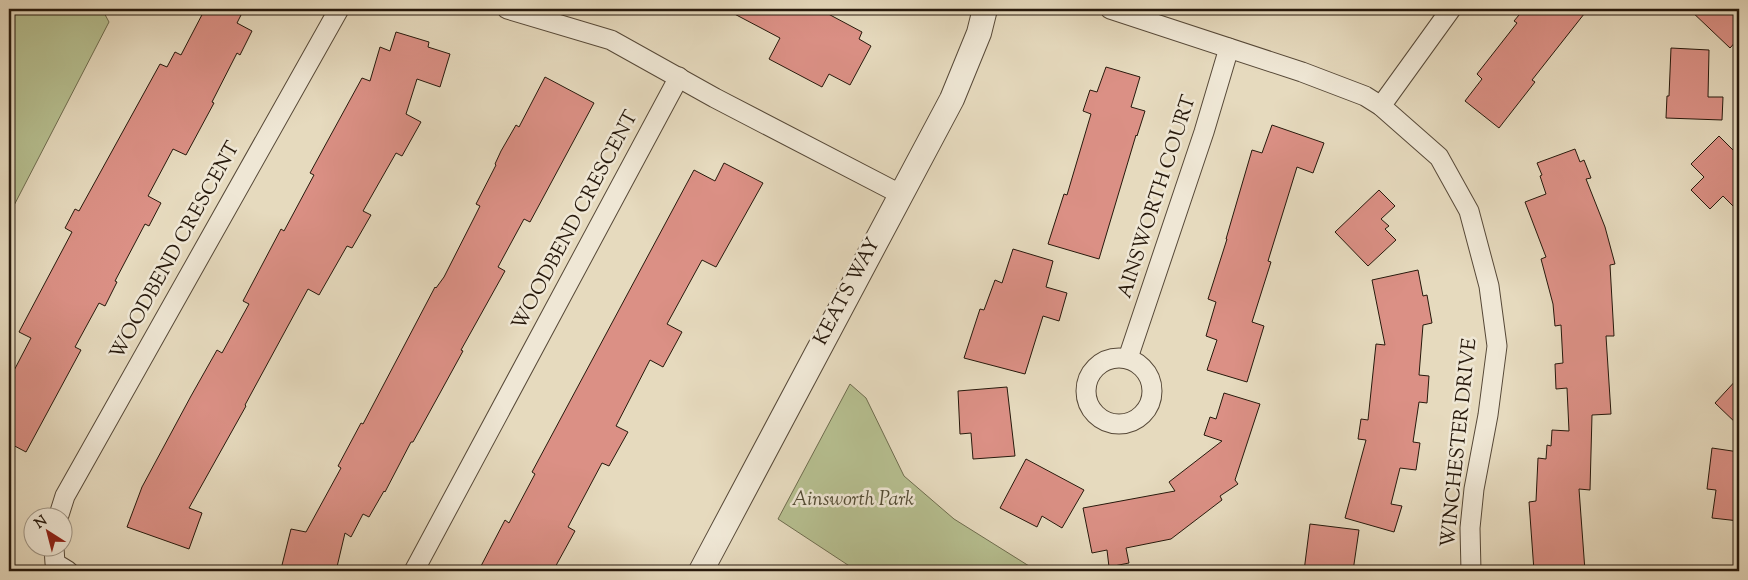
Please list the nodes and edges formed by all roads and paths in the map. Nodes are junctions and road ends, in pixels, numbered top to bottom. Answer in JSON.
{"nodes":[{"id":1,"x":339,"y":9,"type":"edge"},
{"id":2,"x":507,"y":9,"type":"edge"},
{"id":3,"x":985,"y":9,"type":"edge"},
{"id":4,"x":1110,"y":9,"type":"edge"},
{"id":5,"x":1451,"y":9,"type":"edge"},
{"id":6,"x":1228,"y":48,"type":"junction"},
{"id":7,"x":679,"y":78,"type":"junction"},
{"id":8,"x":1381,"y":106,"type":"junction"},
{"id":9,"x":900,"y":194,"type":"junction"},
{"id":10,"x":1128,"y":358,"type":"dead end"},
{"id":11,"x":61,"y":508,"type":"edge"},
{"id":12,"x":55,"y":558,"type":"edge"},
{"id":13,"x":68,"y":571,"type":"edge"},
{"id":14,"x":414,"y":571,"type":"edge"},
{"id":15,"x":701,"y":571,"type":"edge"},
{"id":16,"x":1470,"y":571,"type":"edge"}],
"edges":[{"from":1,"to":11,"type":"street","name":"WOODBEND CRESCENT"},
{"from":2,"to":7,"type":"street"},
{"from":3,"to":9,"type":"street","name":"KEATS WAY"},
{"from":4,"to":6,"type":"street","name":"WINCHESTER DRIVE"},
{"from":5,"to":8,"type":"street"},
{"from":6,"to":8,"type":"street","name":"WINCHESTER DRIVE"},
{"from":6,"to":10,"type":"street","name":"AINSWORTH COURT"},
{"from":7,"to":9,"type":"street"},
{"from":7,"to":14,"type":"street","name":"WOODBEND CRESCENT"},
{"from":8,"to":16,"type":"street","name":"WINCHESTER DRIVE"},
{"from":9,"to":15,"type":"street","name":"KEATS WAY"},
{"from":12,"to":13,"type":"street"}]}
